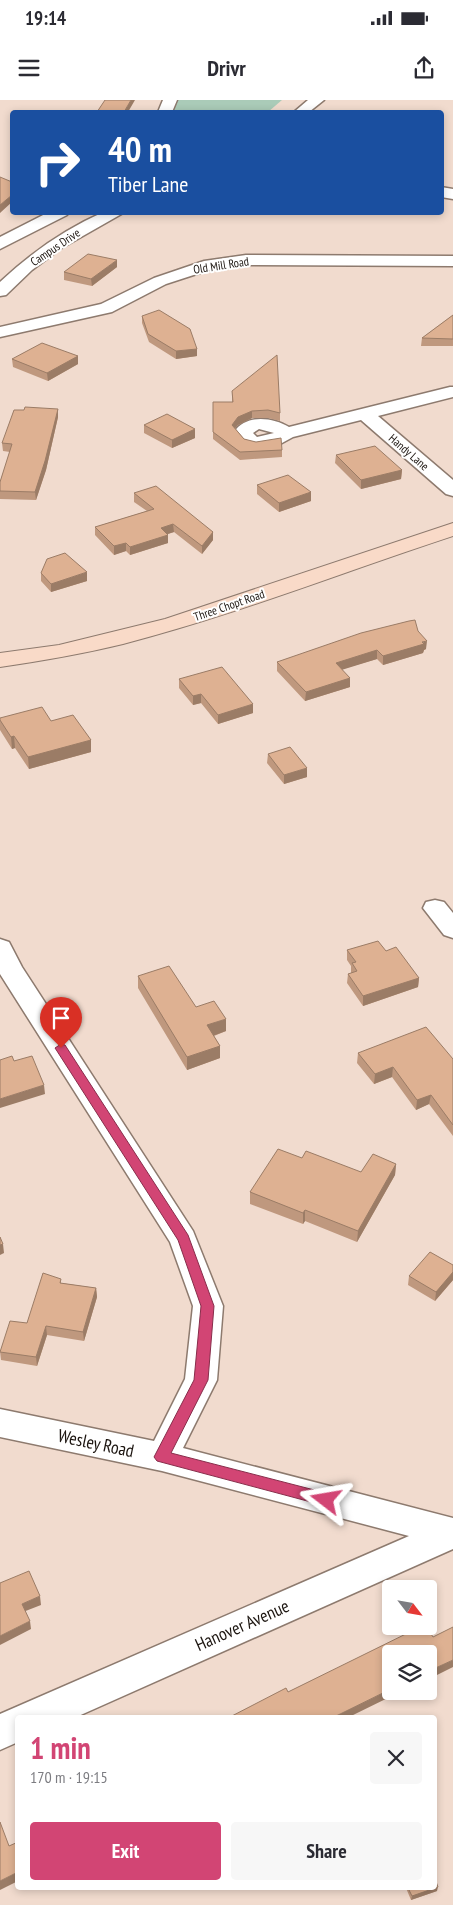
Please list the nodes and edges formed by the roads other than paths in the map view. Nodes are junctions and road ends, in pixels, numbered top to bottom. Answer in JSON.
{"nodes":[{"id":1,"x":317,"y":100,"type":"edge"},
{"id":2,"x":296,"y":106,"type":"edge"},
{"id":3,"x":56,"y":215,"type":"edge"},
{"id":4,"x":112,"y":215,"type":"edge"},
{"id":5,"x":0,"y":244,"type":"edge"},
{"id":6,"x":453,"y":261,"type":"edge"},
{"id":7,"x":0,"y":291,"type":"edge"},
{"id":8,"x":0,"y":332,"type":"edge"},
{"id":9,"x":450,"y":392,"type":"dead end"},
{"id":10,"x":364,"y":413,"type":"junction"},
{"id":11,"x":286,"y":433,"type":"dead end"},
{"id":12,"x":453,"y":490,"type":"edge"},
{"id":13,"x":453,"y":529,"type":"edge"},
{"id":14,"x":0,"y":660,"type":"edge"},
{"id":15,"x":435,"y":908,"type":"dead end"},
{"id":16,"x":453,"y":929,"type":"edge"},
{"id":17,"x":0,"y":948,"type":"edge"},
{"id":18,"x":0,"y":1423,"type":"edge"},
{"id":19,"x":162,"y":1457,"type":"junction"},
{"id":20,"x":453,"y":1533,"type":"edge"},
{"id":21,"x":39,"y":1715,"type":"edge"},
{"id":22,"x":15,"y":1725,"type":"edge"},
{"id":23,"x":0,"y":1732,"type":"edge"}],
"edges":[{"from":1,"to":2,"type":"street"},
{"from":3,"to":5,"type":"street"},
{"from":4,"to":7,"type":"street","name":"Campus Drive"},
{"from":6,"to":8,"type":"street","name":"Old Mill Road"},
{"from":9,"to":10,"type":"street"},
{"from":10,"to":11,"type":"street"},
{"from":10,"to":12,"type":"street","name":"Handy Lane"},
{"from":13,"to":14,"type":"main road","name":"Three Chopt Road"},
{"from":15,"to":16,"type":"street"},
{"from":17,"to":19,"type":"street"},
{"from":18,"to":19,"type":"street","name":"Wesley Road"},
{"from":19,"to":20,"type":"street","name":"Wesley Road"},
{"from":20,"to":21,"type":"street","name":"Hanover Avenue"},
{"from":22,"to":23,"type":"street"}]}
